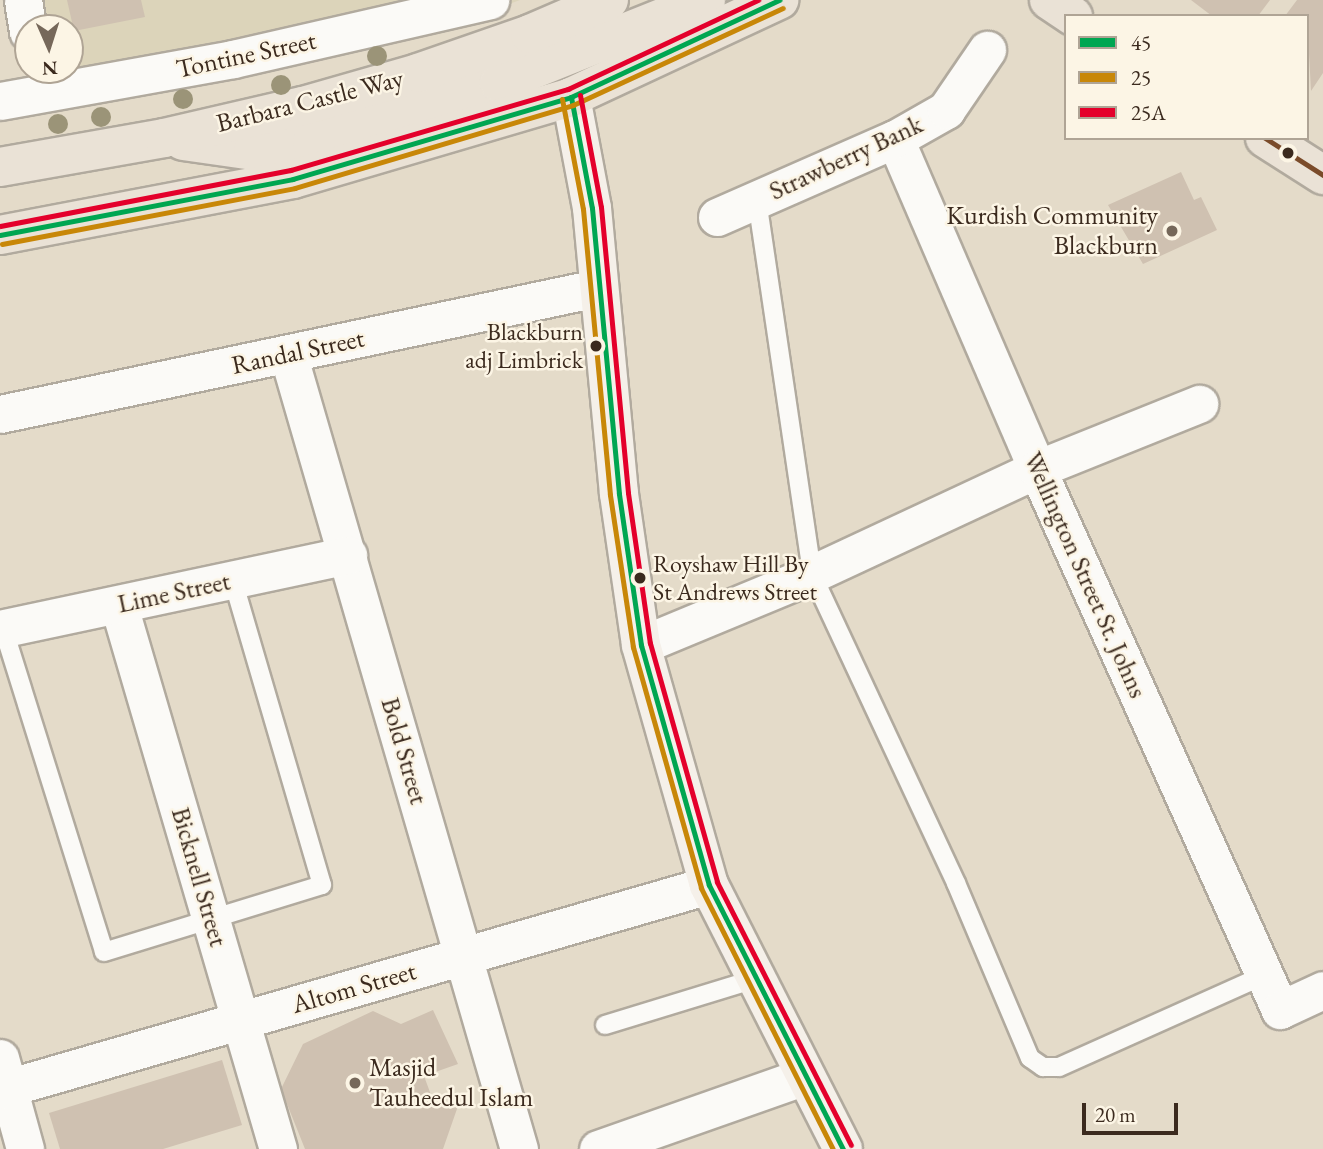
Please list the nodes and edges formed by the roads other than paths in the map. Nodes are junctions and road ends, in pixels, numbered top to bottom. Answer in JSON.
{"nodes":[{"id":1,"x":490,"y":0,"type":"edge"},
{"id":2,"x":609,"y":0,"type":"edge"},
{"id":3,"x":706,"y":0,"type":"edge"},
{"id":4,"x":779,"y":0,"type":"edge"},
{"id":5,"x":987,"y":50,"type":"dead end"},
{"id":6,"x":84,"y":76,"type":"edge"},
{"id":7,"x":32,"y":84,"type":"edge"},
{"id":8,"x":570,"y":97,"type":"junction"},
{"id":9,"x":0,"y":101,"type":"edge"},
{"id":10,"x":164,"y":138,"type":"junction"},
{"id":11,"x":895,"y":139,"type":"junction"},
{"id":12,"x":1268,"y":140,"type":"edge"},
{"id":13,"x":0,"y":167,"type":"edge"},
{"id":14,"x":1323,"y":175,"type":"edge"},
{"id":15,"x":757,"y":200,"type":"junction"},
{"id":16,"x":717,"y":217,"type":"dead end"},
{"id":17,"x":0,"y":235,"type":"edge"},
{"id":18,"x":597,"y":288,"type":"junction"},
{"id":19,"x":288,"y":354,"type":"junction"},
{"id":20,"x":1199,"y":404,"type":"dead end"},
{"id":21,"x":0,"y":414,"type":"edge"},
{"id":22,"x":1037,"y":469,"type":"junction"},
{"id":23,"x":348,"y":555,"type":"junction"},
{"id":24,"x":811,"y":574,"type":"junction"},
{"id":25,"x":233,"y":580,"type":"junction"},
{"id":26,"x":119,"y":606,"type":"junction"},
{"id":27,"x":1,"y":625,"type":"edge"},
{"id":28,"x":641,"y":645,"type":"junction"},
{"id":29,"x":709,"y":885,"type":"junction"},
{"id":30,"x":212,"y":919,"type":"junction"},
{"id":31,"x":462,"y":957,"type":"junction"},
{"id":32,"x":1265,"y":975,"type":"junction"},
{"id":33,"x":755,"y":979,"type":"junction"},
{"id":34,"x":1323,"y":990,"type":"edge"},
{"id":35,"x":240,"y":1021,"type":"junction"},
{"id":36,"x":605,"y":1025,"type":"dead end"},
{"id":37,"x":805,"y":1076,"type":"junction"},
{"id":38,"x":3,"y":1079,"type":"edge"},
{"id":39,"x":647,"y":1141,"type":"edge"},
{"id":40,"x":25,"y":1149,"type":"edge"},
{"id":41,"x":278,"y":1149,"type":"edge"},
{"id":42,"x":519,"y":1149,"type":"edge"},
{"id":43,"x":598,"y":1149,"type":"edge"},
{"id":44,"x":843,"y":1149,"type":"edge"}],
"edges":[{"from":1,"to":6,"type":"street","name":"Tontine Street"},
{"from":2,"to":10,"type":"highway","name":"Barbara Castle Way"},
{"from":3,"to":10,"type":"highway"},
{"from":4,"to":8,"type":"highway"},
{"from":5,"to":11,"type":"street","name":"Strawberry Bank"},
{"from":7,"to":9,"type":"street","name":"Tontine Street"},
{"from":8,"to":17,"type":"highway"},
{"from":8,"to":18,"type":"main road"},
{"from":10,"to":13,"type":"highway","name":"Barbara Castle Way"},
{"from":11,"to":15,"type":"street","name":"Strawberry Bank"},
{"from":11,"to":22,"type":"street","name":"Wellington Street St. Johns"},
{"from":12,"to":14,"type":"highway"},
{"from":15,"to":16,"type":"street","name":"Strawberry Bank"},
{"from":15,"to":24,"type":"lane"},
{"from":18,"to":19,"type":"street","name":"Randal Street"},
{"from":18,"to":28,"type":"main road"},
{"from":19,"to":21,"type":"street","name":"Randal Street"},
{"from":19,"to":23,"type":"street","name":"Bold Street"},
{"from":20,"to":22,"type":"street"},
{"from":22,"to":24,"type":"street"},
{"from":22,"to":32,"type":"street","name":"Wellington Street St. Johns"},
{"from":23,"to":25,"type":"street","name":"Lime Street"},
{"from":23,"to":31,"type":"street","name":"Bold Street"},
{"from":24,"to":28,"type":"street"},
{"from":24,"to":32,"type":"lane"},
{"from":25,"to":26,"type":"street","name":"Lime Street"},
{"from":25,"to":30,"type":"lane"},
{"from":26,"to":27,"type":"street","name":"Lime Street"},
{"from":26,"to":30,"type":"street","name":"Bicknell Street"},
{"from":27,"to":30,"type":"lane"},
{"from":28,"to":29,"type":"main road"},
{"from":29,"to":31,"type":"street","name":"Altom Street"},
{"from":29,"to":33,"type":"main road"},
{"from":30,"to":35,"type":"street","name":"Bicknell Street"},
{"from":31,"to":35,"type":"street","name":"Altom Street"},
{"from":31,"to":42,"type":"street","name":"Bold Street"},
{"from":32,"to":34,"type":"street","name":"Wellington Street St. Johns"},
{"from":33,"to":36,"type":"lane"},
{"from":33,"to":37,"type":"main road"},
{"from":35,"to":38,"type":"street","name":"Altom Street"},
{"from":35,"to":41,"type":"street","name":"Bicknell Street"},
{"from":37,"to":39,"type":"street"},
{"from":37,"to":44,"type":"main road"},
{"from":38,"to":40,"type":"street"},
{"from":39,"to":43,"type":"street"}]}
